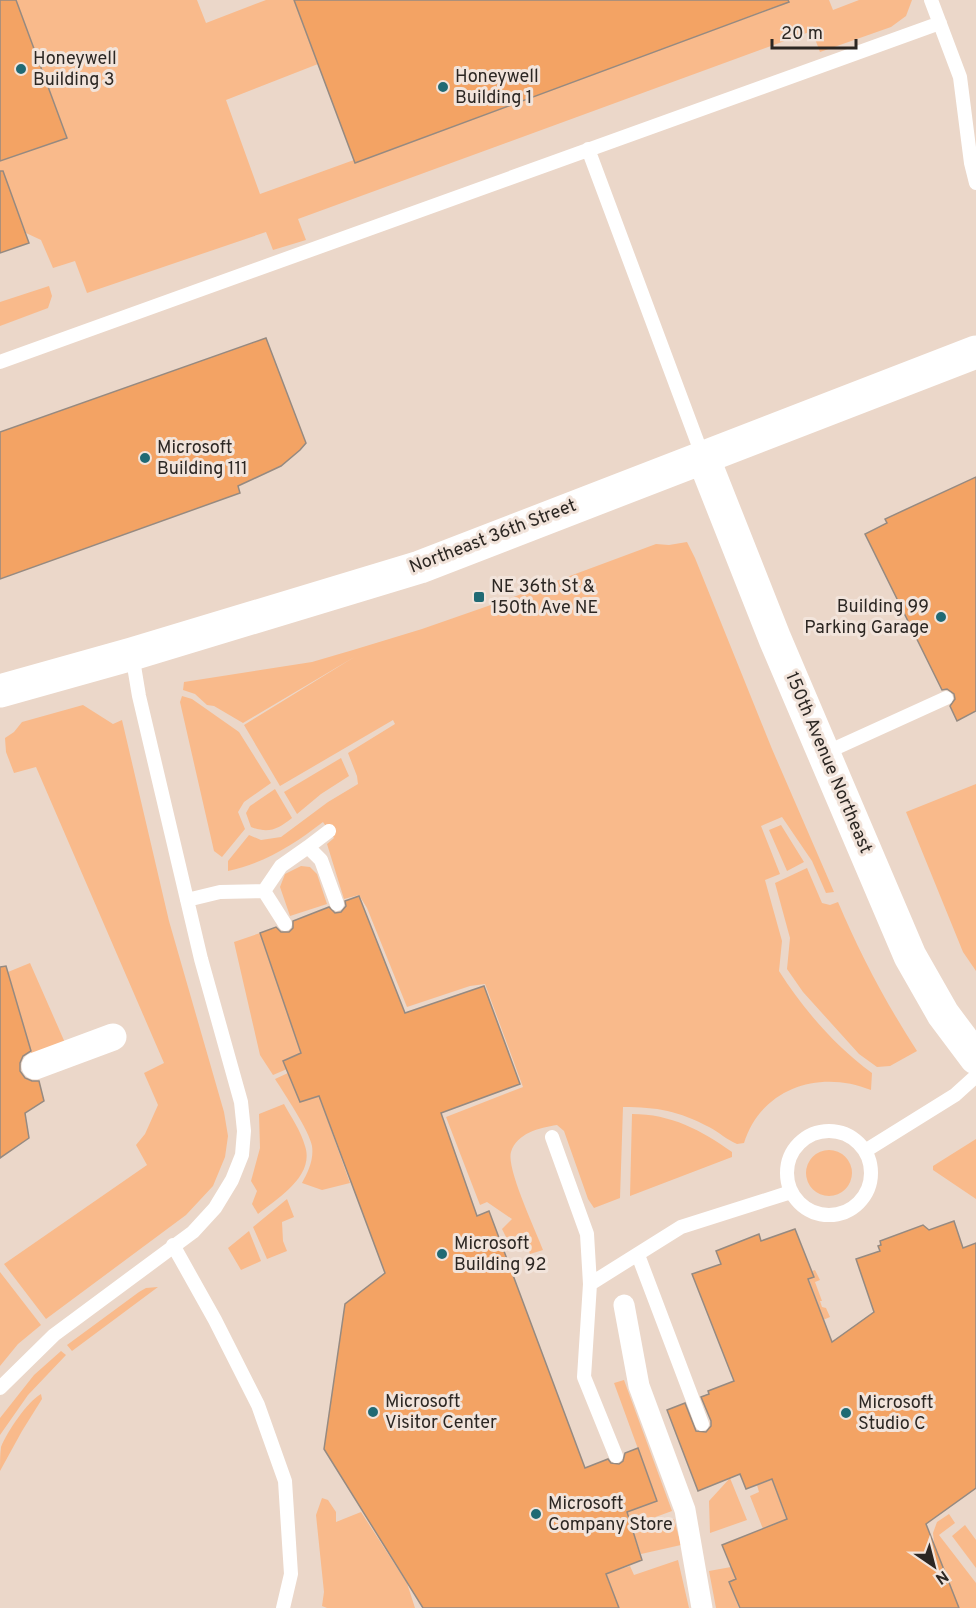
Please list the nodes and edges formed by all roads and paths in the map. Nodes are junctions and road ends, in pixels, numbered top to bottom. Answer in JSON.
{"nodes":[{"id":1,"x":931,"y":0,"type":"edge"},
{"id":2,"x":940,"y":23,"type":"junction"},
{"id":3,"x":970,"y":107,"type":"edge"},
{"id":4,"x":588,"y":149,"type":"junction"},
{"id":5,"x":976,"y":183,"type":"edge"},
{"id":6,"x":976,"y":352,"type":"edge"},
{"id":7,"x":0,"y":362,"type":"edge"},
{"id":8,"x":702,"y":457,"type":"junction"},
{"id":9,"x":132,"y":654,"type":"junction"},
{"id":10,"x":0,"y":691,"type":"edge"},
{"id":11,"x":946,"y":698,"type":"dead end"},
{"id":12,"x":825,"y":753,"type":"junction"},
{"id":13,"x":329,"y":831,"type":"dead end"},
{"id":14,"x":309,"y":847,"type":"junction"},
{"id":15,"x":264,"y":891,"type":"junction"},
{"id":16,"x":187,"y":900,"type":"junction"},
{"id":17,"x":337,"y":904,"type":"dead end"},
{"id":18,"x":285,"y":924,"type":"dead end"},
{"id":19,"x":113,"y":1037,"type":"dead end"},
{"id":20,"x":976,"y":1058,"type":"edge"},
{"id":21,"x":35,"y":1066,"type":"dead end"},
{"id":22,"x":976,"y":1076,"type":"edge"},
{"id":23,"x":552,"y":1137,"type":"dead end"},
{"id":24,"x":865,"y":1151,"type":"junction"},
{"id":25,"x":791,"y":1192,"type":"junction"},
{"id":26,"x":173,"y":1245,"type":"junction"},
{"id":27,"x":638,"y":1255,"type":"junction"},
{"id":28,"x":590,"y":1284,"type":"junction"},
{"id":29,"x":624,"y":1305,"type":"dead end"},
{"id":30,"x":0,"y":1388,"type":"edge"},
{"id":31,"x":702,"y":1424,"type":"dead end"},
{"id":32,"x":616,"y":1456,"type":"dead end"},
{"id":33,"x":283,"y":1608,"type":"edge"},
{"id":34,"x":702,"y":1608,"type":"edge"}],
"edges":[{"from":1,"to":2,"type":"lane"},
{"from":2,"to":3,"type":"lane"},
{"from":2,"to":4,"type":"lane"},
{"from":3,"to":5,"type":"lane"},
{"from":4,"to":7,"type":"lane"},
{"from":4,"to":8,"type":"lane"},
{"from":6,"to":8,"type":"street","name":"Northeast 36th Street"},
{"from":8,"to":9,"type":"street","name":"Northeast 36th Street"},
{"from":8,"to":12,"type":"street","name":"150th Avenue Northeast"},
{"from":9,"to":10,"type":"street","name":"Northeast 36th Street"},
{"from":9,"to":16,"type":"lane"},
{"from":11,"to":12,"type":"lane"},
{"from":12,"to":20,"type":"street","name":"150th Avenue Northeast"},
{"from":13,"to":14,"type":"lane"},
{"from":14,"to":15,"type":"lane"},
{"from":14,"to":17,"type":"lane"},
{"from":15,"to":16,"type":"lane"},
{"from":15,"to":18,"type":"lane"},
{"from":16,"to":26,"type":"lane"},
{"from":19,"to":21,"type":"street"},
{"from":22,"to":24,"type":"lane"},
{"from":23,"to":28,"type":"lane"},
{"from":24,"to":25,"type":"lane"},
{"from":24,"to":25,"type":"lane"},
{"from":25,"to":27,"type":"lane"},
{"from":26,"to":30,"type":"lane"},
{"from":26,"to":33,"type":"lane"},
{"from":27,"to":28,"type":"lane"},
{"from":27,"to":31,"type":"lane"},
{"from":28,"to":32,"type":"lane"},
{"from":29,"to":34,"type":"street"}]}
